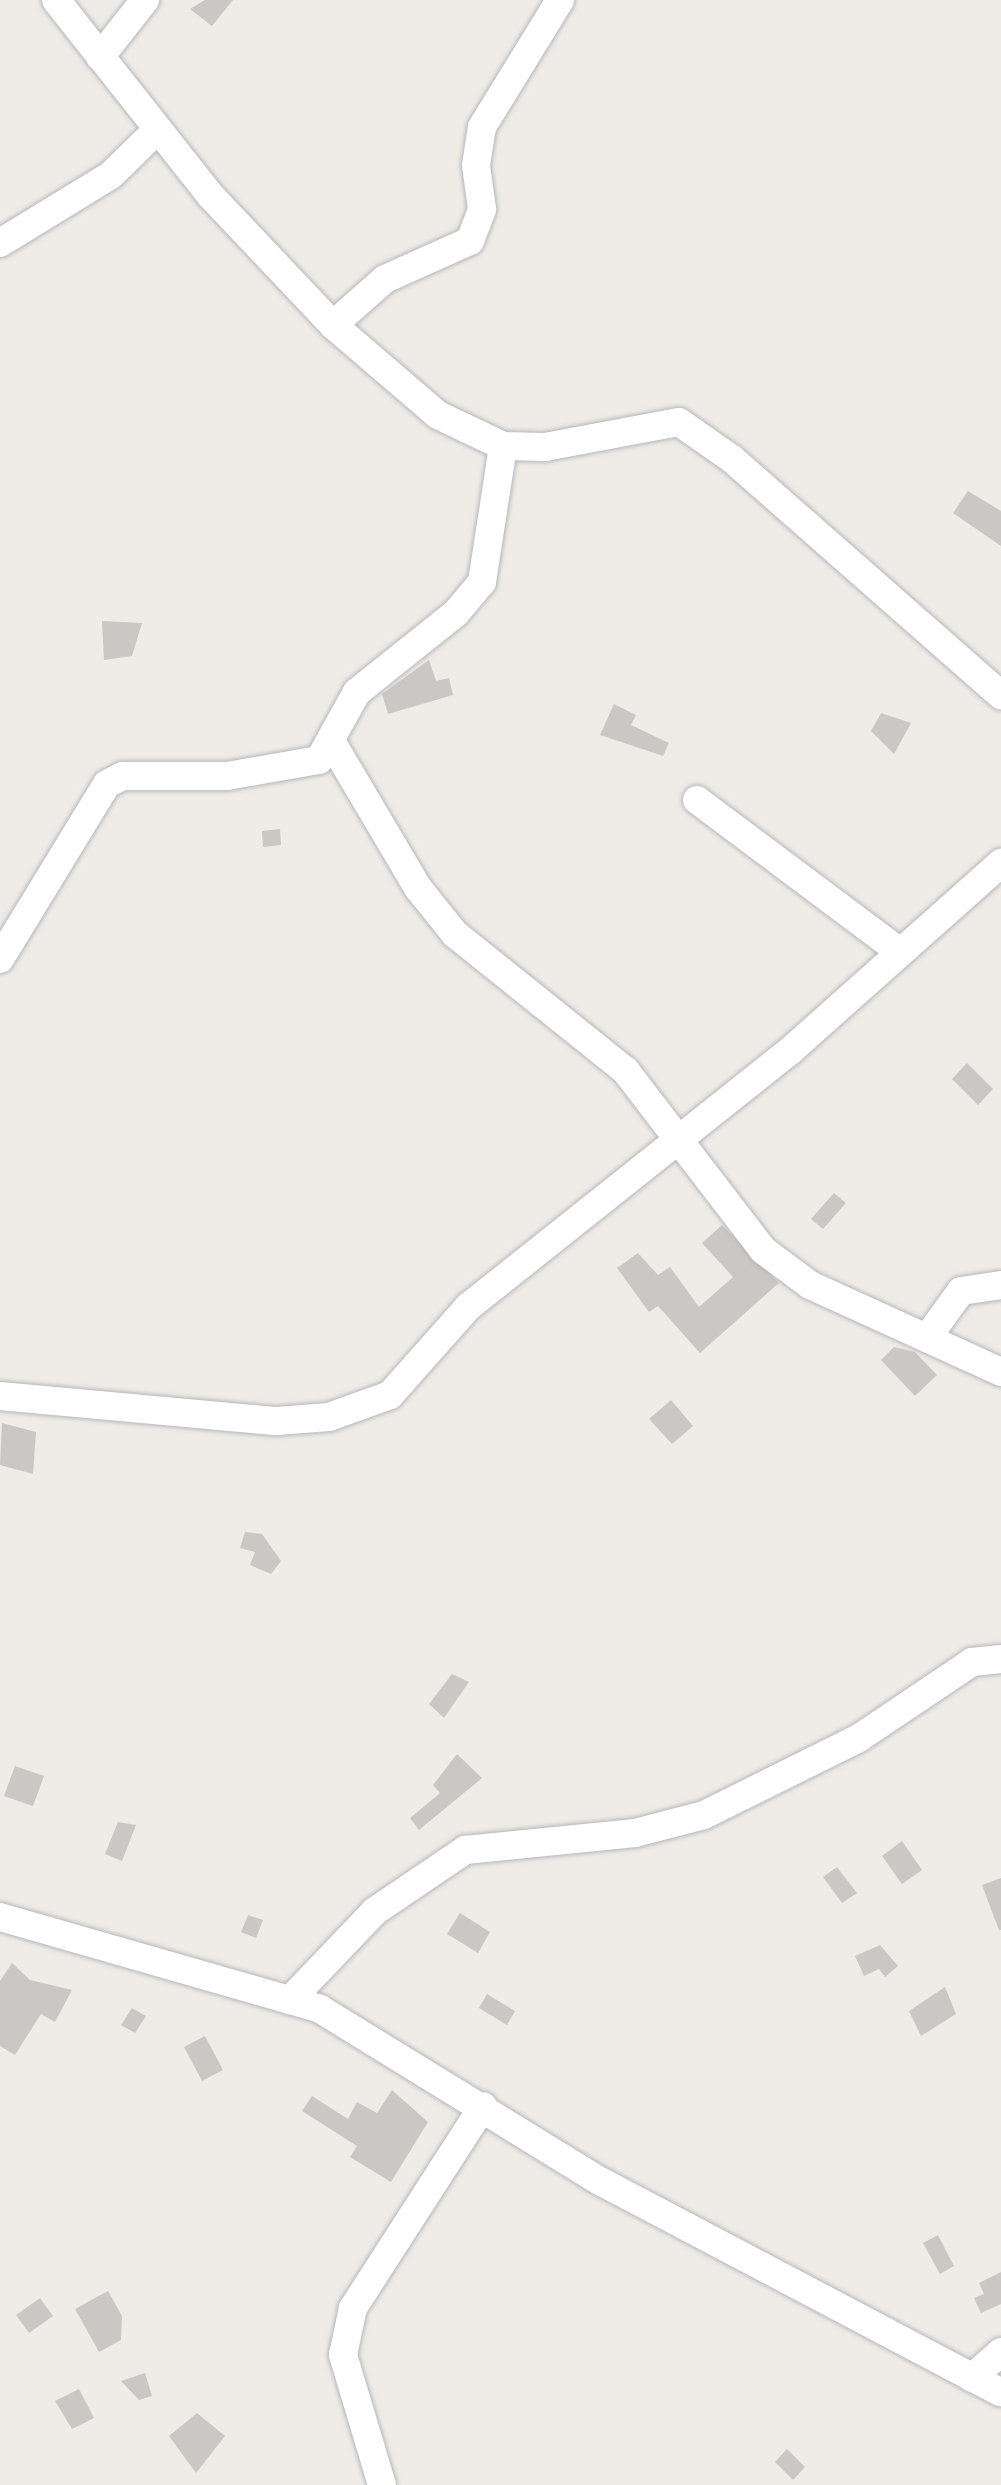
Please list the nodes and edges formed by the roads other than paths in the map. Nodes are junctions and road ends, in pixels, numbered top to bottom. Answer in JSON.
{"nodes":[{"id":1,"x":56,"y":0,"type":"edge"},
{"id":2,"x":145,"y":0,"type":"edge"},
{"id":3,"x":560,"y":0,"type":"edge"},
{"id":4,"x":100,"y":57,"type":"junction"},
{"id":5,"x":157,"y":130,"type":"junction"},
{"id":6,"x":0,"y":243,"type":"edge"},
{"id":7,"x":333,"y":325,"type":"junction"},
{"id":8,"x":503,"y":446,"type":"junction"},
{"id":9,"x":1001,"y":695,"type":"edge"},
{"id":10,"x":331,"y":741,"type":"junction"},
{"id":11,"x":697,"y":800,"type":"dead end"},
{"id":12,"x":1001,"y":863,"type":"edge"},
{"id":13,"x":899,"y":951,"type":"junction"},
{"id":14,"x":0,"y":959,"type":"edge"},
{"id":15,"x":680,"y":1136,"type":"junction"},
{"id":16,"x":1001,"y":1285,"type":"edge"},
{"id":17,"x":927,"y":1338,"type":"junction"},
{"id":18,"x":1001,"y":1372,"type":"edge"},
{"id":19,"x":0,"y":1396,"type":"edge"},
{"id":20,"x":1001,"y":1659,"type":"edge"},
{"id":21,"x":0,"y":1917,"type":"edge"},
{"id":22,"x":290,"y":2000,"type":"junction"},
{"id":23,"x":483,"y":2106,"type":"junction"},
{"id":24,"x":1001,"y":2352,"type":"edge"},
{"id":25,"x":972,"y":2378,"type":"junction"},
{"id":26,"x":1001,"y":2392,"type":"edge"},
{"id":27,"x":382,"y":2485,"type":"edge"}],
"edges":[{"from":1,"to":4,"type":"street"},
{"from":2,"to":4,"type":"street"},
{"from":3,"to":7,"type":"street"},
{"from":4,"to":5,"type":"street"},
{"from":5,"to":6,"type":"street"},
{"from":5,"to":7,"type":"street"},
{"from":7,"to":8,"type":"street"},
{"from":8,"to":9,"type":"street"},
{"from":8,"to":10,"type":"street"},
{"from":10,"to":14,"type":"street"},
{"from":10,"to":15,"type":"street"},
{"from":11,"to":13,"type":"street"},
{"from":12,"to":13,"type":"street"},
{"from":13,"to":15,"type":"street"},
{"from":15,"to":17,"type":"street"},
{"from":15,"to":19,"type":"street"},
{"from":16,"to":17,"type":"street"},
{"from":17,"to":18,"type":"street"},
{"from":20,"to":22,"type":"street"},
{"from":21,"to":22,"type":"street"},
{"from":22,"to":23,"type":"street"},
{"from":23,"to":25,"type":"street"},
{"from":23,"to":27,"type":"street"},
{"from":24,"to":25,"type":"street"},
{"from":25,"to":26,"type":"street"}]}
